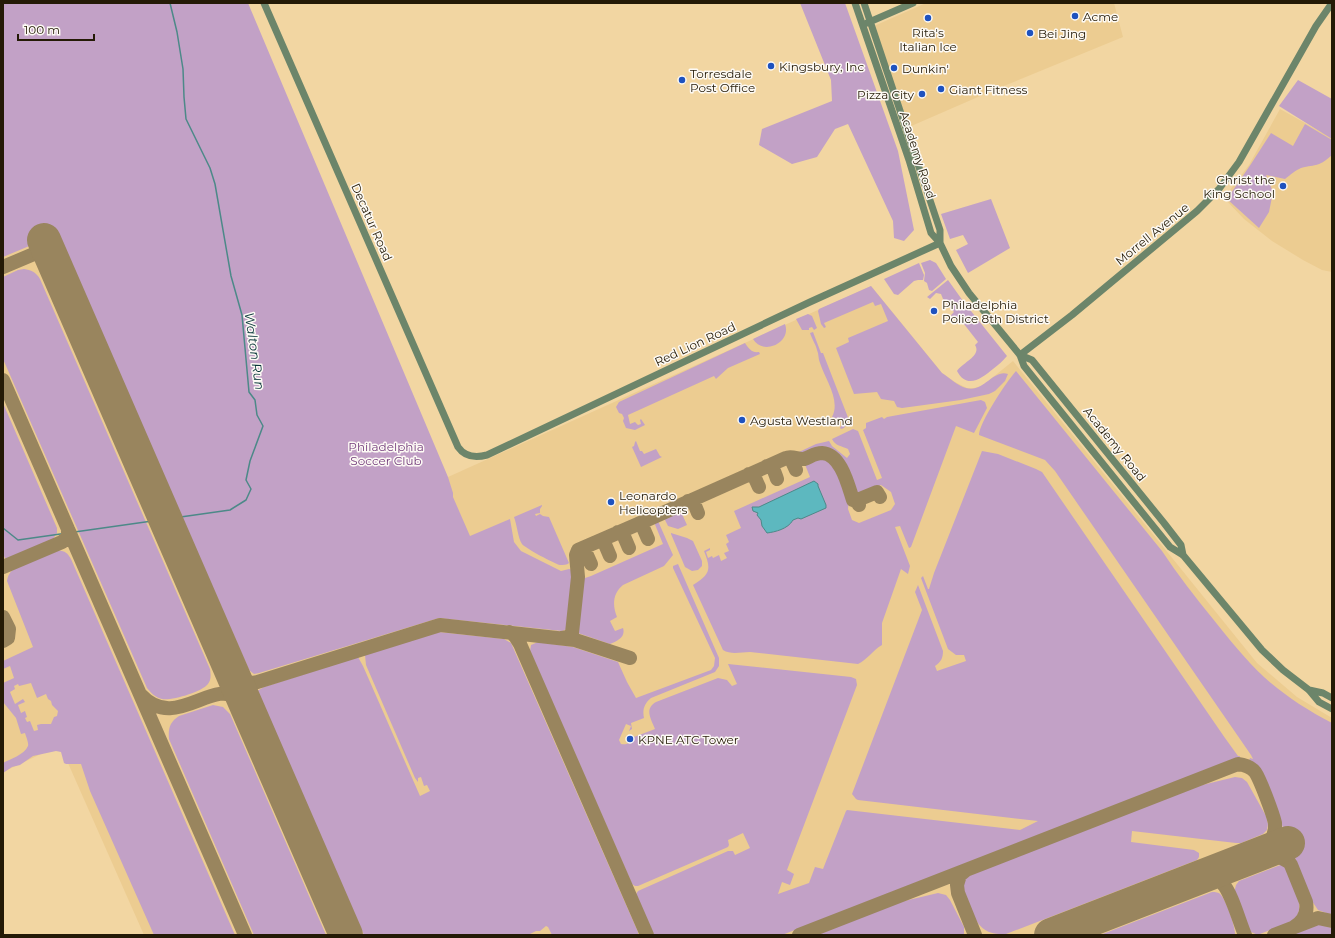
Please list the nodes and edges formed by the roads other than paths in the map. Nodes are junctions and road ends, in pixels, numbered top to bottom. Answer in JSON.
{"nodes":[{"id":1,"x":264,"y":3,"type":"edge"},
{"id":2,"x":855,"y":3,"type":"edge"},
{"id":3,"x":864,"y":3,"type":"edge"},
{"id":4,"x":913,"y":3,"type":"edge"},
{"id":5,"x":1332,"y":3,"type":"edge"},
{"id":6,"x":870,"y":22,"type":"junction"},
{"id":7,"x":863,"y":25,"type":"junction"},
{"id":8,"x":940,"y":243,"type":"junction"},
{"id":9,"x":1020,"y":355,"type":"junction"},
{"id":10,"x":460,"y":450,"type":"joint"},
{"id":11,"x":1183,"y":555,"type":"junction"},
{"id":12,"x":1309,"y":690,"type":"junction"},
{"id":13,"x":1332,"y":698,"type":"edge"},
{"id":14,"x":1332,"y":709,"type":"edge"}],
"edges":[{"from":1,"to":10,"type":"street","name":"Decatur Road"},
{"from":2,"to":7,"type":"street","name":"Academy Road"},
{"from":3,"to":6,"type":"street","name":"Academy Road"},
{"from":4,"to":6,"type":"street"},
{"from":5,"to":9,"type":"street","name":"Morrell Avenue"},
{"from":6,"to":7,"type":"street"},
{"from":6,"to":8,"type":"street","name":"Academy Road"},
{"from":7,"to":8,"type":"street","name":"Academy Road"},
{"from":8,"to":9,"type":"street","name":"Academy Road"},
{"from":8,"to":10,"type":"street","name":"Red Lion Road"},
{"from":9,"to":11,"type":"street","name":"Academy Road"},
{"from":9,"to":11,"type":"street","name":"Academy Road"},
{"from":11,"to":12,"type":"street","name":"Academy Road"},
{"from":12,"to":13,"type":"street","name":"Academy Road"},
{"from":12,"to":14,"type":"street","name":"Academy Road"}]}
